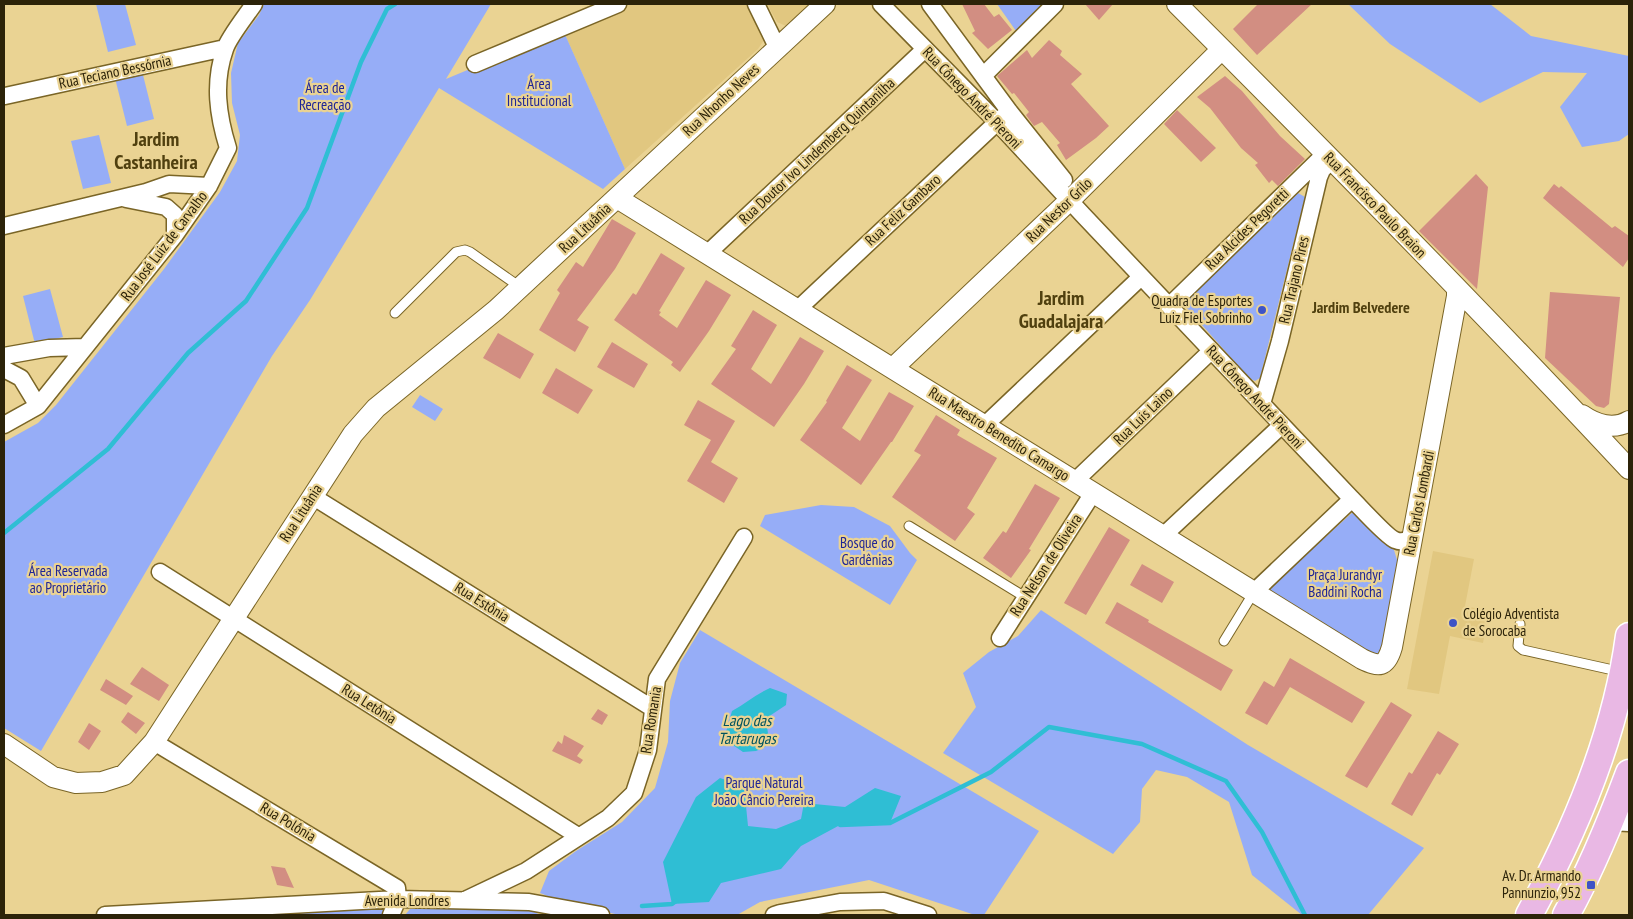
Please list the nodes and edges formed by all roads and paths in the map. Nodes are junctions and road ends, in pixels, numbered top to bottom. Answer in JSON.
{"nodes":[{"id":1,"x":254,"y":4,"type":"edge"},
{"id":2,"x":618,"y":4,"type":"edge"},
{"id":3,"x":756,"y":4,"type":"edge"},
{"id":4,"x":825,"y":4,"type":"edge"},
{"id":5,"x":881,"y":4,"type":"edge"},
{"id":6,"x":930,"y":4,"type":"edge"},
{"id":7,"x":1055,"y":4,"type":"edge"},
{"id":8,"x":1177,"y":4,"type":"edge"},
{"id":9,"x":584,"y":10,"type":"edge"},
{"id":10,"x":777,"y":47,"type":"junction"},
{"id":11,"x":225,"y":48,"type":"junction"},
{"id":12,"x":925,"y":49,"type":"junction"},
{"id":13,"x":1222,"y":49,"type":"junction"},
{"id":14,"x":475,"y":64,"type":"dead end"},
{"id":15,"x":983,"y":76,"type":"junction"},
{"id":16,"x":5,"y":96,"type":"dead end"},
{"id":17,"x":1002,"y":116,"type":"junction"},
{"id":18,"x":1329,"y":156,"type":"junction"},
{"id":19,"x":209,"y":186,"type":"junction"},
{"id":20,"x":122,"y":198,"type":"junction"},
{"id":21,"x":617,"y":198,"type":"junction"},
{"id":22,"x":1076,"y":203,"type":"junction"},
{"id":23,"x":4,"y":226,"type":"edge"},
{"id":24,"x":175,"y":235,"type":"junction"},
{"id":25,"x":708,"y":253,"type":"junction"},
{"id":26,"x":1142,"y":277,"type":"junction"},
{"id":27,"x":521,"y":287,"type":"junction"},
{"id":28,"x":1457,"y":290,"type":"junction"},
{"id":29,"x":1169,"y":306,"type":"junction"},
{"id":30,"x":797,"y":310,"type":"junction"},
{"id":31,"x":395,"y":313,"type":"dead end"},
{"id":32,"x":1497,"y":329,"type":"junction"},
{"id":33,"x":1449,"y":339,"type":"junction"},
{"id":34,"x":86,"y":347,"type":"junction"},
{"id":35,"x":1211,"y":351,"type":"junction"},
{"id":36,"x":4,"y":356,"type":"edge"},
{"id":37,"x":893,"y":368,"type":"junction"},
{"id":38,"x":4,"y":369,"type":"edge"},
{"id":39,"x":1262,"y":404,"type":"junction"},
{"id":40,"x":38,"y":406,"type":"junction"},
{"id":41,"x":1572,"y":408,"type":"junction"},
{"id":42,"x":1629,"y":421,"type":"edge"},
{"id":43,"x":4,"y":425,"type":"edge"},
{"id":44,"x":985,"y":425,"type":"junction"},
{"id":45,"x":1282,"y":425,"type":"junction"},
{"id":46,"x":1629,"y":469,"type":"edge"},
{"id":47,"x":1075,"y":481,"type":"junction"},
{"id":48,"x":1093,"y":492,"type":"junction"},
{"id":49,"x":312,"y":496,"type":"junction"},
{"id":50,"x":1352,"y":499,"type":"junction"},
{"id":51,"x":909,"y":526,"type":"dead end"},
{"id":52,"x":1164,"y":535,"type":"junction"},
{"id":53,"x":1412,"y":535,"type":"junction"},
{"id":54,"x":744,"y":537,"type":"dead end"},
{"id":55,"x":160,"y":572,"type":"dead end"},
{"id":56,"x":1254,"y":592,"type":"junction"},
{"id":57,"x":1025,"y":596,"type":"junction"},
{"id":58,"x":233,"y":619,"type":"junction"},
{"id":59,"x":1520,"y":624,"type":"dead end"},
{"id":60,"x":1629,"y":636,"type":"edge"},
{"id":61,"x":1000,"y":638,"type":"dead end"},
{"id":62,"x":1224,"y":641,"type":"dead end"},
{"id":63,"x":1383,"y":664,"type":"joint"},
{"id":64,"x":1624,"y":672,"type":"junction"},
{"id":65,"x":652,"y":708,"type":"junction"},
{"id":66,"x":154,"y":742,"type":"junction"},
{"id":67,"x":4,"y":744,"type":"edge"},
{"id":68,"x":1627,"y":790,"type":"edge"},
{"id":69,"x":1619,"y":823,"type":"edge"},
{"id":70,"x":578,"y":836,"type":"junction"},
{"id":71,"x":526,"y":871,"type":"junction"},
{"id":72,"x":398,"y":899,"type":"junction"},
{"id":73,"x":462,"y":901,"type":"junction"},
{"id":74,"x":530,"y":902,"type":"junction"},
{"id":75,"x":106,"y":915,"type":"edge"},
{"id":76,"x":391,"y":915,"type":"edge"},
{"id":77,"x":551,"y":915,"type":"edge"},
{"id":78,"x":601,"y":915,"type":"edge"},
{"id":79,"x":774,"y":915,"type":"edge"},
{"id":80,"x":928,"y":915,"type":"edge"},
{"id":81,"x":1529,"y":915,"type":"edge"},
{"id":82,"x":1566,"y":915,"type":"edge"}],
"edges":[{"from":1,"to":11,"type":"street","name":"Rua José Luiz de Carvalho"},
{"from":2,"to":9,"type":"street"},
{"from":3,"to":10,"type":"street"},
{"from":4,"to":10,"type":"street","name":"Rua Nhonho Neves"},
{"from":5,"to":12,"type":"street","name":"Rua Cônego André Pieroni"},
{"from":6,"to":15,"type":"street","name":"Rua Cônego André Pieroni"},
{"from":7,"to":15,"type":"street"},
{"from":8,"to":13,"type":"street","name":"Rua Francisco Paulo Braion"},
{"from":9,"to":14,"type":"street"},
{"from":10,"to":21,"type":"street","name":"Rua Nhonho Neves"},
{"from":11,"to":16,"type":"street","name":"Rua Teciano Bessórnia"},
{"from":11,"to":19,"type":"street","name":"Rua José Luiz de Carvalho"},
{"from":12,"to":17,"type":"street","name":"Rua Cônego André Pieroni"},
{"from":12,"to":25,"type":"street","name":"Rua Doutor Ivo Lindemberg Quintanilha"},
{"from":13,"to":18,"type":"street","name":"Rua Francisco Paulo Braion"},
{"from":13,"to":22,"type":"street","name":"Rua Nestor Grilo"},
{"from":15,"to":17,"type":"street","name":"Rua Cônego André Pieroni"},
{"from":17,"to":22,"type":"street","name":"Rua Cônego André Pieroni"},
{"from":17,"to":30,"type":"street","name":"Rua Feliz Gambaro"},
{"from":18,"to":28,"type":"street","name":"Rua Francisco Paulo Braion"},
{"from":18,"to":29,"type":"street","name":"Rua Alcides Pegoretti"},
{"from":18,"to":39,"type":"street","name":"Rua Trajano Pires"},
{"from":19,"to":20,"type":"street"},
{"from":19,"to":24,"type":"street","name":"Rua José Luiz de Carvalho"},
{"from":20,"to":23,"type":"street"},
{"from":20,"to":24,"type":"street"},
{"from":21,"to":25,"type":"street","name":"Rua Maestro Benedito Camargo"},
{"from":21,"to":27,"type":"street","name":"Rua Lituânia"},
{"from":22,"to":26,"type":"street","name":"Rua Cônego André Pieroni"},
{"from":22,"to":37,"type":"street","name":"Rua Nestor Grilo"},
{"from":24,"to":34,"type":"street","name":"Rua José Luiz de Carvalho"},
{"from":25,"to":30,"type":"street","name":"Rua Maestro Benedito Camargo"},
{"from":26,"to":29,"type":"street","name":"Rua Cônego André Pieroni"},
{"from":26,"to":44,"type":"street"},
{"from":27,"to":31,"type":"lane"},
{"from":27,"to":49,"type":"street","name":"Rua Lituânia"},
{"from":28,"to":32,"type":"street","name":"Rua Francisco Paulo Braion"},
{"from":28,"to":33,"type":"street","name":"Rua Carlos Lombardi"},
{"from":29,"to":35,"type":"street","name":"Rua Cônego André Pieroni"},
{"from":30,"to":37,"type":"street","name":"Rua Maestro Benedito Camargo"},
{"from":32,"to":33,"type":"street"},
{"from":32,"to":41,"type":"street","name":"Rua Francisco Paulo Braion"},
{"from":33,"to":53,"type":"street","name":"Rua Carlos Lombardi"},
{"from":34,"to":36,"type":"street"},
{"from":34,"to":40,"type":"street","name":"Rua José Luiz de Carvalho"},
{"from":35,"to":39,"type":"street","name":"Rua Cônego André Pieroni"},
{"from":35,"to":47,"type":"street","name":"Rua Luis Laino"},
{"from":37,"to":44,"type":"street","name":"Rua Maestro Benedito Camargo"},
{"from":38,"to":40,"type":"street"},
{"from":39,"to":45,"type":"street","name":"Rua Cônego André Pieroni"},
{"from":40,"to":43,"type":"street","name":"Rua José Luiz de Carvalho"},
{"from":41,"to":42,"type":"street","name":"Rua Francisco Paulo Braion"},
{"from":41,"to":46,"type":"street","name":"Rua Francisco Paulo Braion"},
{"from":44,"to":47,"type":"street","name":"Rua Maestro Benedito Camargo"},
{"from":45,"to":50,"type":"street","name":"Rua Cônego André Pieroni"},
{"from":45,"to":52,"type":"street"},
{"from":47,"to":48,"type":"street","name":"Rua Maestro Benedito Camargo"},
{"from":48,"to":52,"type":"street","name":"Rua Maestro Benedito Camargo"},
{"from":48,"to":57,"type":"street","name":"Rua Nelson de Oliveira"},
{"from":49,"to":58,"type":"street","name":"Rua Lituânia"},
{"from":49,"to":65,"type":"street","name":"Rua Estônia"},
{"from":50,"to":53,"type":"street","name":"Rua Cônego André Pieroni"},
{"from":50,"to":56,"type":"street"},
{"from":51,"to":57,"type":"lane"},
{"from":52,"to":56,"type":"street","name":"Rua Maestro Benedito Camargo"},
{"from":53,"to":63,"type":"street","name":"Rua Carlos Lombardi"},
{"from":54,"to":65,"type":"street","name":"Rua Romania"},
{"from":55,"to":58,"type":"street","name":"Rua Letônia"},
{"from":56,"to":62,"type":"lane"},
{"from":56,"to":63,"type":"street","name":"Rua Maestro Benedito Camargo"},
{"from":57,"to":61,"type":"street","name":"Rua Nelson de Oliveira"},
{"from":58,"to":66,"type":"street","name":"Rua Lituânia"},
{"from":58,"to":70,"type":"street","name":"Rua Letônia"},
{"from":59,"to":64,"type":"lane"},
{"from":60,"to":64,"type":"main road"},
{"from":64,"to":81,"type":"main road"},
{"from":65,"to":70,"type":"street","name":"Rua Romania"},
{"from":66,"to":67,"type":"street","name":"Rua Lituânia"},
{"from":66,"to":72,"type":"street","name":"Rua Polônia"},
{"from":68,"to":69,"type":"main road"},
{"from":69,"to":82,"type":"main road"},
{"from":70,"to":71,"type":"street","name":"Rua Romania"},
{"from":71,"to":73,"type":"street","name":"Rua Romania"},
{"from":71,"to":74,"type":"street"},
{"from":72,"to":73,"type":"street","name":"Avenida Londres"},
{"from":72,"to":75,"type":"street","name":"Avenida Londres"},
{"from":72,"to":76,"type":"street"},
{"from":73,"to":74,"type":"street","name":"Avenida Londres"},
{"from":74,"to":77,"type":"street"},
{"from":74,"to":78,"type":"street","name":"Avenida Londres"},
{"from":79,"to":80,"type":"street"}]}
